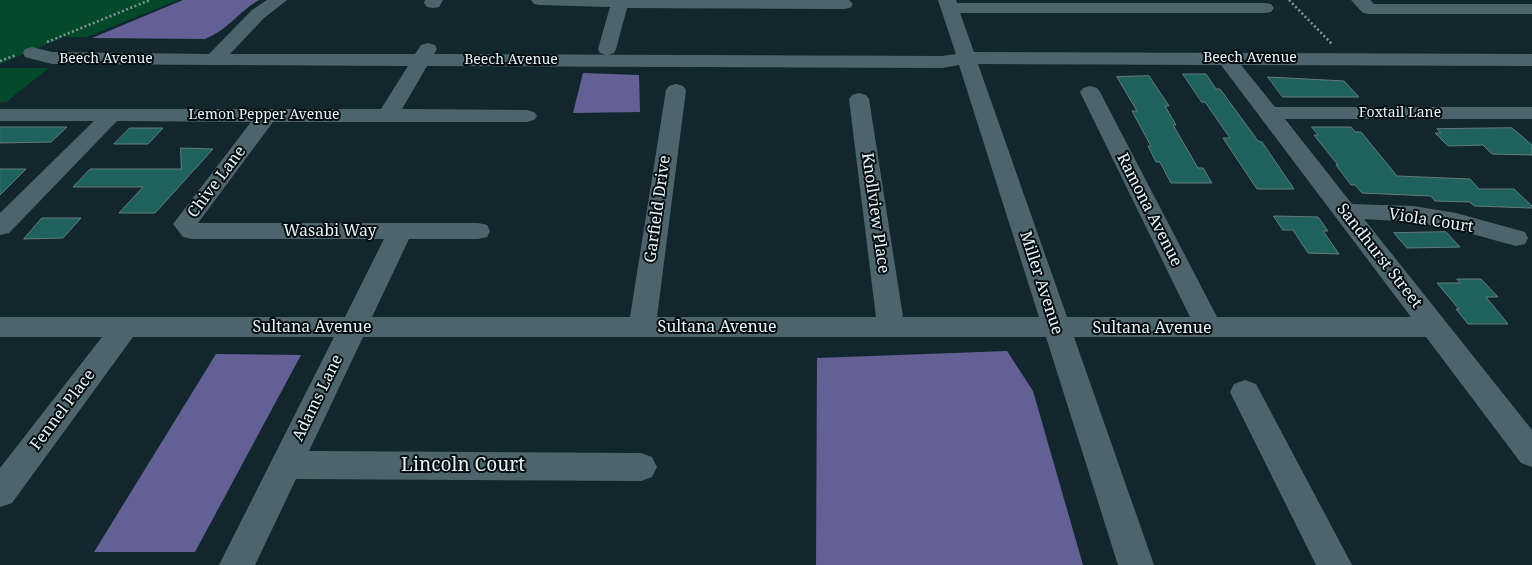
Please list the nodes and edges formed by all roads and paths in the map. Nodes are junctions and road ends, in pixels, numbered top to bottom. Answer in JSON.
{"nodes":[{"id":1,"x":150,"y":0,"type":"edge"},
{"id":2,"x":278,"y":0,"type":"edge"},
{"id":3,"x":540,"y":0,"type":"edge"},
{"id":4,"x":1289,"y":0,"type":"edge"},
{"id":5,"x":620,"y":3,"type":"junction"},
{"id":6,"x":844,"y":4,"type":"dead end"},
{"id":7,"x":948,"y":4,"type":"edge"},
{"id":8,"x":1364,"y":4,"type":"edge"},
{"id":9,"x":1265,"y":8,"type":"dead end"},
{"id":10,"x":1532,"y":9,"type":"edge"},
{"id":11,"x":46,"y":42,"type":"dead end"},
{"id":12,"x":1333,"y":45,"type":"dead end"},
{"id":13,"x":606,"y":49,"type":"junction"},
{"id":14,"x":219,"y":53,"type":"junction"},
{"id":15,"x":18,"y":54,"type":"dead end"},
{"id":16,"x":424,"y":54,"type":"junction"},
{"id":17,"x":968,"y":58,"type":"junction"},
{"id":18,"x":1226,"y":58,"type":"junction"},
{"id":19,"x":1532,"y":60,"type":"edge"},
{"id":20,"x":0,"y":61,"type":"edge"},
{"id":21,"x":676,"y":90,"type":"dead end"},
{"id":22,"x":1090,"y":92,"type":"dead end"},
{"id":23,"x":859,"y":99,"type":"dead end"},
{"id":24,"x":1268,"y":113,"type":"junction"},
{"id":25,"x":0,"y":115,"type":"edge"},
{"id":26,"x":112,"y":115,"type":"junction"},
{"id":27,"x":267,"y":115,"type":"junction"},
{"id":28,"x":388,"y":116,"type":"junction"},
{"id":29,"x":527,"y":116,"type":"dead end"},
{"id":30,"x":1528,"y":116,"type":"edge"},
{"id":31,"x":1344,"y":211,"type":"junction"},
{"id":32,"x":184,"y":224,"type":"joint"},
{"id":33,"x":0,"y":228,"type":"edge"},
{"id":34,"x":478,"y":231,"type":"dead end"},
{"id":35,"x":400,"y":232,"type":"junction"},
{"id":36,"x":1516,"y":238,"type":"dead end"},
{"id":37,"x":0,"y":327,"type":"edge"},
{"id":38,"x":125,"y":327,"type":"junction"},
{"id":39,"x":352,"y":327,"type":"junction"},
{"id":40,"x":642,"y":327,"type":"junction"},
{"id":41,"x":1434,"y":327,"type":"junction"},
{"id":42,"x":891,"y":328,"type":"junction"},
{"id":43,"x":1056,"y":328,"type":"junction"},
{"id":44,"x":1209,"y":328,"type":"junction"},
{"id":45,"x":1245,"y":392,"type":"dead end"},
{"id":46,"x":1532,"y":453,"type":"edge"},
{"id":47,"x":285,"y":465,"type":"junction"},
{"id":48,"x":641,"y":467,"type":"dead end"},
{"id":49,"x":0,"y":493,"type":"edge"},
{"id":50,"x":237,"y":565,"type":"edge"},
{"id":51,"x":1136,"y":565,"type":"edge"},
{"id":52,"x":1334,"y":565,"type":"edge"}],
"edges":[{"from":1,"to":11,"type":"path"},
{"from":2,"to":14,"type":"street"},
{"from":3,"to":5,"type":"street"},
{"from":4,"to":12,"type":"path"},
{"from":5,"to":6,"type":"street"},
{"from":5,"to":13,"type":"street"},
{"from":7,"to":9,"type":"street"},
{"from":7,"to":17,"type":"street","name":"Miller Avenue"},
{"from":8,"to":10,"type":"street"},
{"from":13,"to":16,"type":"street","name":"Beech Avenue"},
{"from":13,"to":17,"type":"street","name":"Beech Avenue"},
{"from":14,"to":14,"type":"street","name":"Beech Avenue"},
{"from":14,"to":16,"type":"street","name":"Beech Avenue"},
{"from":15,"to":20,"type":"path"},
{"from":16,"to":17,"type":"street","name":"Beech Avenue"},
{"from":16,"to":28,"type":"street"},
{"from":17,"to":18,"type":"street","name":"Beech Avenue"},
{"from":17,"to":43,"type":"street","name":"Miller Avenue"},
{"from":18,"to":19,"type":"street","name":"Beech Avenue"},
{"from":18,"to":24,"type":"street","name":"Sandhurst Street"},
{"from":21,"to":40,"type":"street","name":"Garfield Drive"},
{"from":22,"to":44,"type":"street","name":"Ramona Avenue"},
{"from":23,"to":42,"type":"street","name":"Knollview Place"},
{"from":24,"to":30,"type":"street","name":"Foxtail Lane"},
{"from":24,"to":31,"type":"street","name":"Sandhurst Street"},
{"from":25,"to":26,"type":"street","name":"Lemon Pepper Avenue"},
{"from":26,"to":27,"type":"street","name":"Lemon Pepper Avenue"},
{"from":26,"to":33,"type":"street"},
{"from":27,"to":28,"type":"street","name":"Lemon Pepper Avenue"},
{"from":27,"to":32,"type":"street","name":"Chive Lane"},
{"from":28,"to":29,"type":"street","name":"Lemon Pepper Avenue"},
{"from":31,"to":36,"type":"street","name":"Viola Court"},
{"from":31,"to":41,"type":"street","name":"Sandhurst Street"},
{"from":32,"to":35,"type":"street","name":"Wasabi Way"},
{"from":34,"to":35,"type":"street","name":"Wasabi Way"},
{"from":35,"to":39,"type":"street","name":"Adams Lane"},
{"from":37,"to":38,"type":"street","name":"Sultana Avenue"},
{"from":38,"to":39,"type":"street","name":"Sultana Avenue"},
{"from":38,"to":49,"type":"street","name":"Fennel Place"},
{"from":39,"to":40,"type":"street","name":"Sultana Avenue"},
{"from":39,"to":47,"type":"street","name":"Adams Lane"},
{"from":40,"to":42,"type":"street","name":"Sultana Avenue"},
{"from":41,"to":44,"type":"street","name":"Sultana Avenue"},
{"from":41,"to":46,"type":"street","name":"Sandhurst Street"},
{"from":42,"to":43,"type":"street","name":"Sultana Avenue"},
{"from":43,"to":44,"type":"street","name":"Sultana Avenue"},
{"from":43,"to":51,"type":"street","name":"Miller Avenue"},
{"from":45,"to":52,"type":"street"},
{"from":47,"to":48,"type":"street","name":"Lincoln Court"},
{"from":47,"to":50,"type":"street","name":"Adams Lane"}]}
